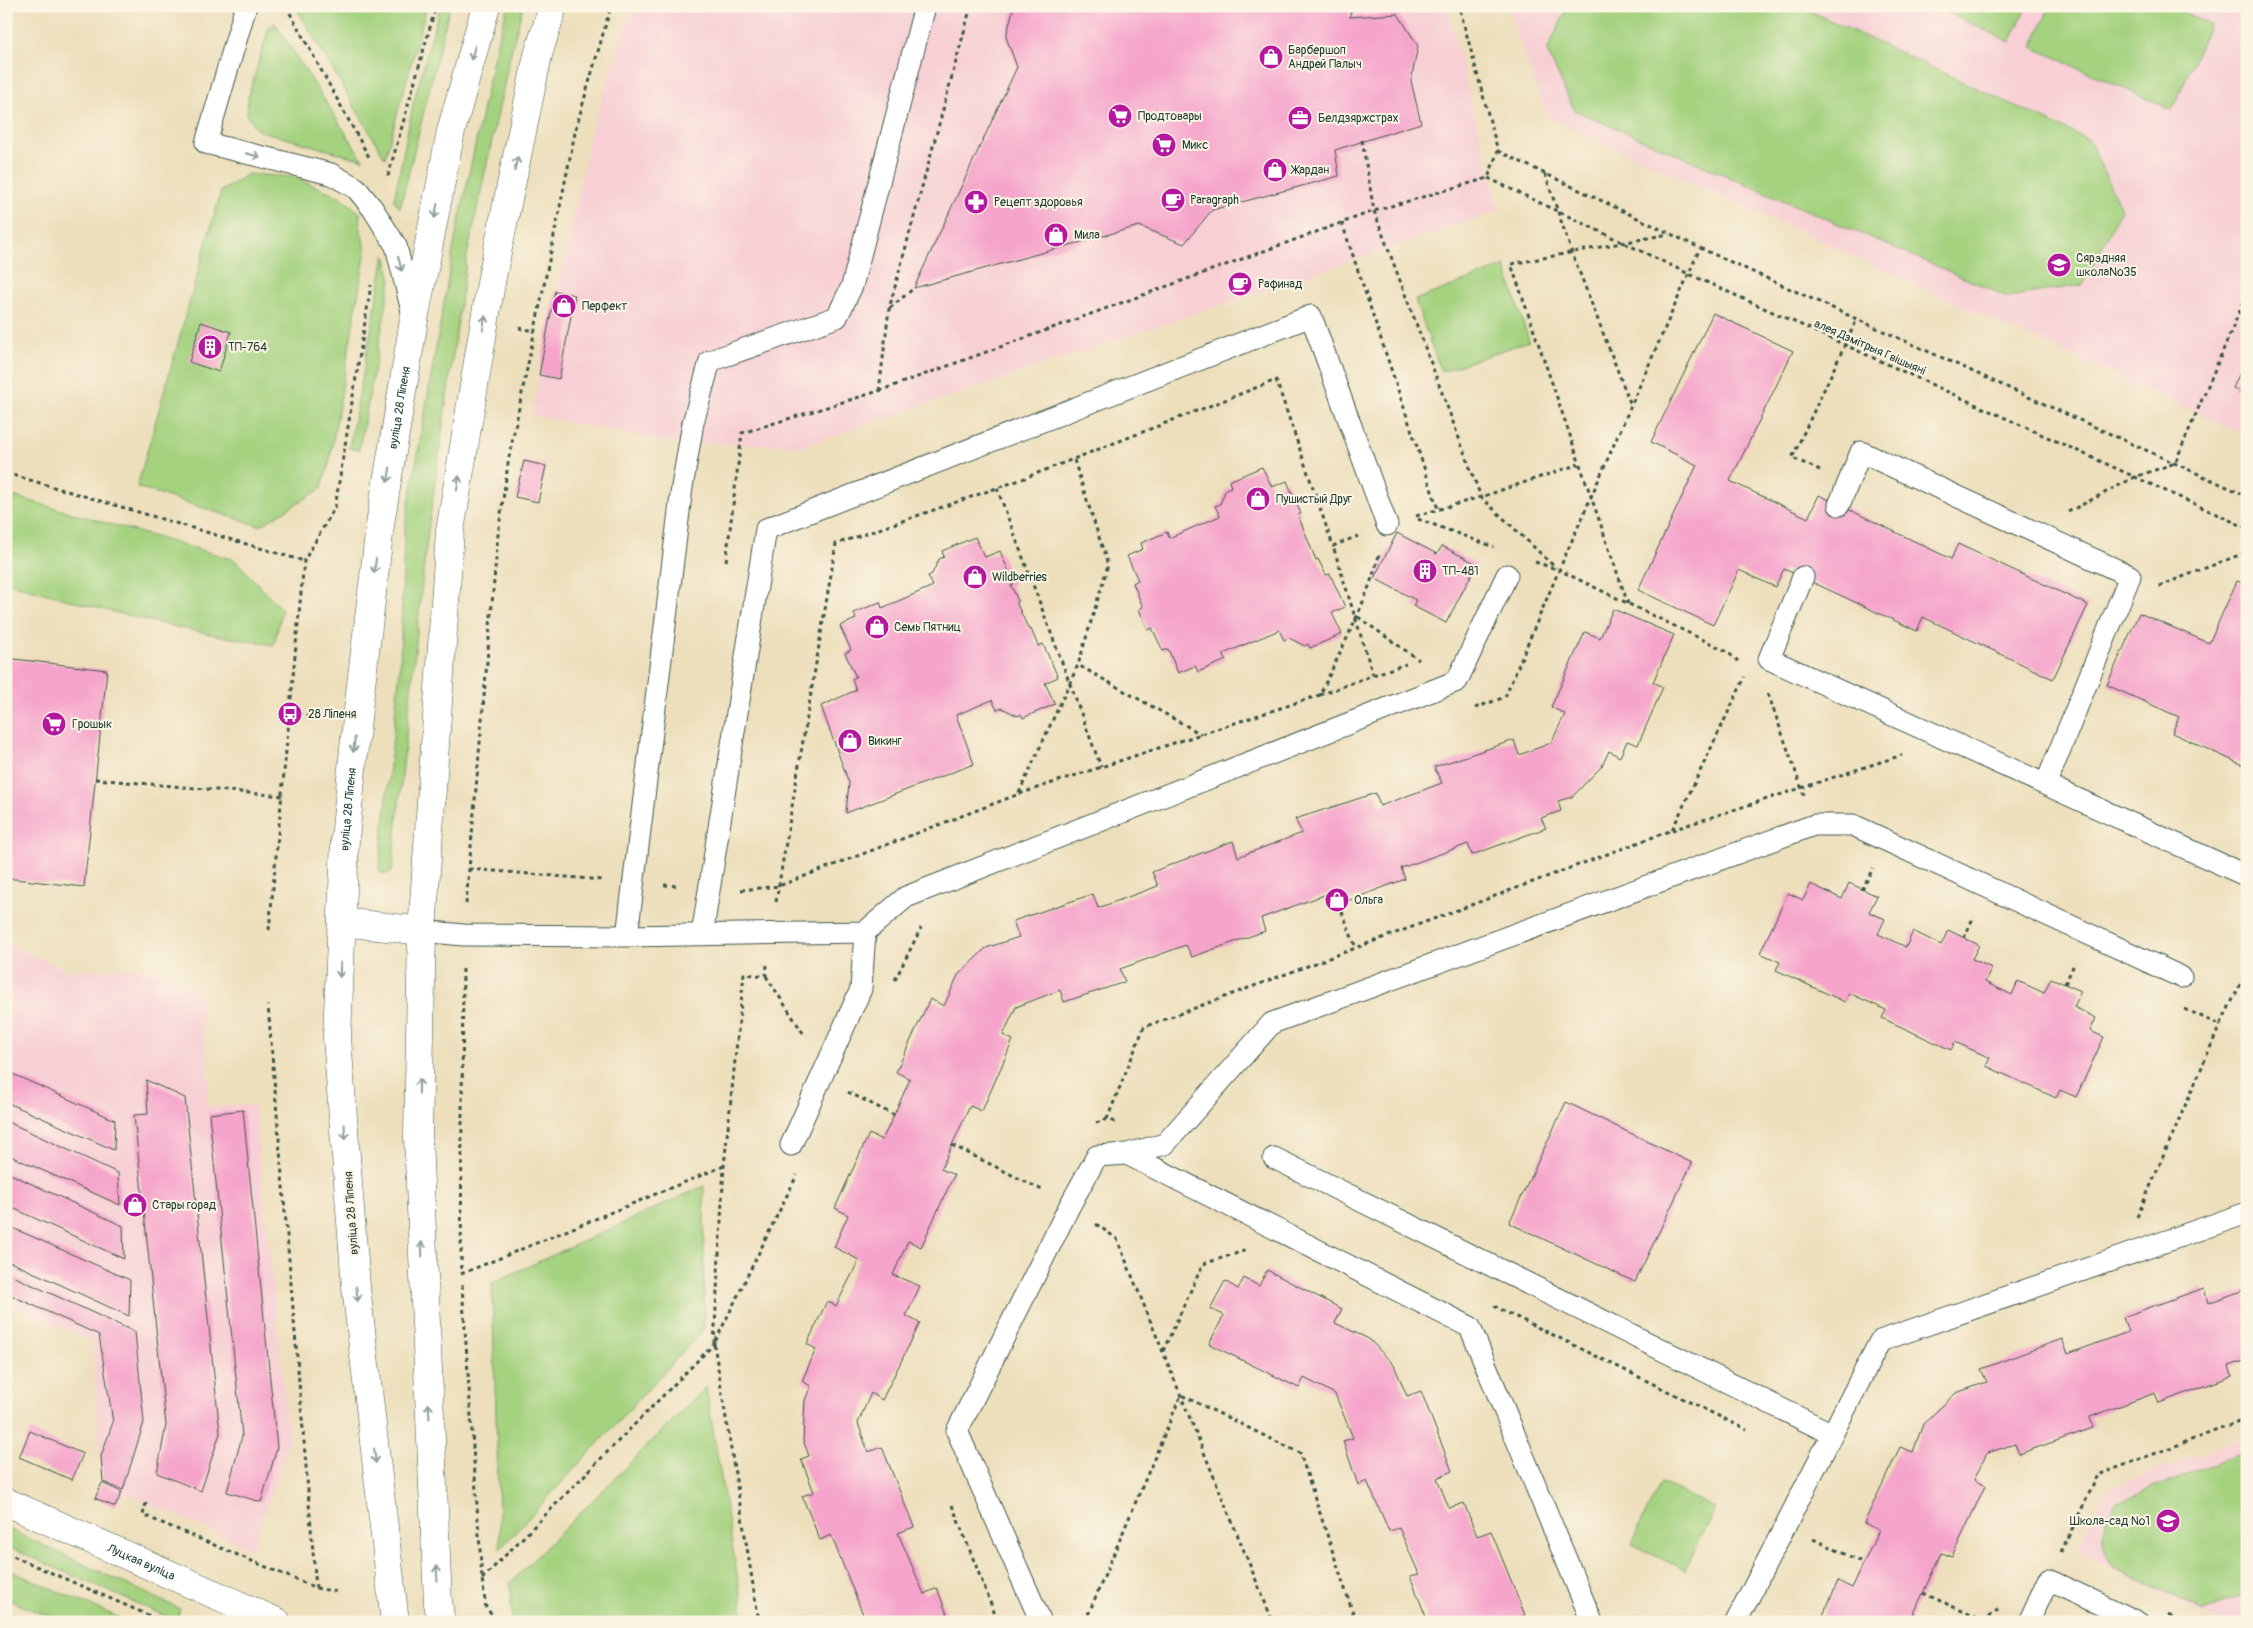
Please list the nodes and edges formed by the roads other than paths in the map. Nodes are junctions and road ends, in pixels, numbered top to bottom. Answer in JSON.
{"nodes":[{"id":1,"x":246,"y":6,"type":"edge"},
{"id":2,"x":486,"y":6,"type":"edge"},
{"id":3,"x":553,"y":6,"type":"edge"},
{"id":4,"x":925,"y":6,"type":"edge"},
{"id":5,"x":414,"y":320,"type":"junction"},
{"id":6,"x":1839,"y":505,"type":"dead end"},
{"id":7,"x":1387,"y":525,"type":"road end"},
{"id":8,"x":1507,"y":576,"type":"dead end"},
{"id":9,"x":1803,"y":577,"type":"dead end"},
{"id":10,"x":2046,"y":784,"type":"junction"},
{"id":11,"x":2247,"y":876,"type":"edge"},
{"id":12,"x":342,"y":922,"type":"junction"},
{"id":13,"x":422,"y":931,"type":"junction"},
{"id":14,"x":865,"y":932,"type":"junction"},
{"id":15,"x":702,"y":935,"type":"junction"},
{"id":16,"x":627,"y":936,"type":"junction"},
{"id":17,"x":2181,"y":977,"type":"dead end"},
{"id":18,"x":791,"y":1145,"type":"dead end"},
{"id":19,"x":1127,"y":1154,"type":"junction"},
{"id":20,"x":1274,"y":1158,"type":"dead end"},
{"id":21,"x":2247,"y":1213,"type":"edge"},
{"id":22,"x":1832,"y":1434,"type":"junction"},
{"id":23,"x":6,"y":1502,"type":"edge"},
{"id":24,"x":277,"y":1622,"type":"edge"},
{"id":25,"x":395,"y":1622,"type":"edge"},
{"id":26,"x":442,"y":1622,"type":"edge"},
{"id":27,"x":1041,"y":1622,"type":"edge"},
{"id":28,"x":1592,"y":1622,"type":"edge"},
{"id":29,"x":1736,"y":1622,"type":"edge"},
{"id":30,"x":2029,"y":1622,"type":"edge"},
{"id":31,"x":2138,"y":1622,"type":"edge"}],
"edges":[{"from":1,"to":5,"type":"lane","one_way":true},
{"from":2,"to":5,"type":"main road","name":"вуліца 28 Ліпеня","one_way":true},
{"from":13,"to":3,"type":"main road","one_way":true},
{"from":4,"to":16,"type":"lane"},
{"from":5,"to":12,"type":"main road","name":"вуліца 28 Ліпеня","one_way":true},
{"from":6,"to":10,"type":"lane"},
{"from":7,"to":15,"type":"lane"},
{"from":8,"to":14,"type":"lane"},
{"from":9,"to":10,"type":"lane"},
{"from":10,"to":11,"type":"lane"},
{"from":12,"to":13,"type":"main road"},
{"from":12,"to":25,"type":"main road","name":"вуліца 28 Ліпеня","one_way":true},
{"from":13,"to":16,"type":"lane"},
{"from":26,"to":13,"type":"main road","one_way":true},
{"from":14,"to":15,"type":"lane"},
{"from":14,"to":18,"type":"lane"},
{"from":15,"to":16,"type":"lane"},
{"from":17,"to":19,"type":"lane"},
{"from":19,"to":27,"type":"lane"},
{"from":19,"to":28,"type":"lane"},
{"from":20,"to":22,"type":"lane"},
{"from":21,"to":22,"type":"lane"},
{"from":22,"to":29,"type":"lane"},
{"from":23,"to":24,"type":"main road","name":"Луцкая вуліца"},
{"from":30,"to":31,"type":"lane"}]}
